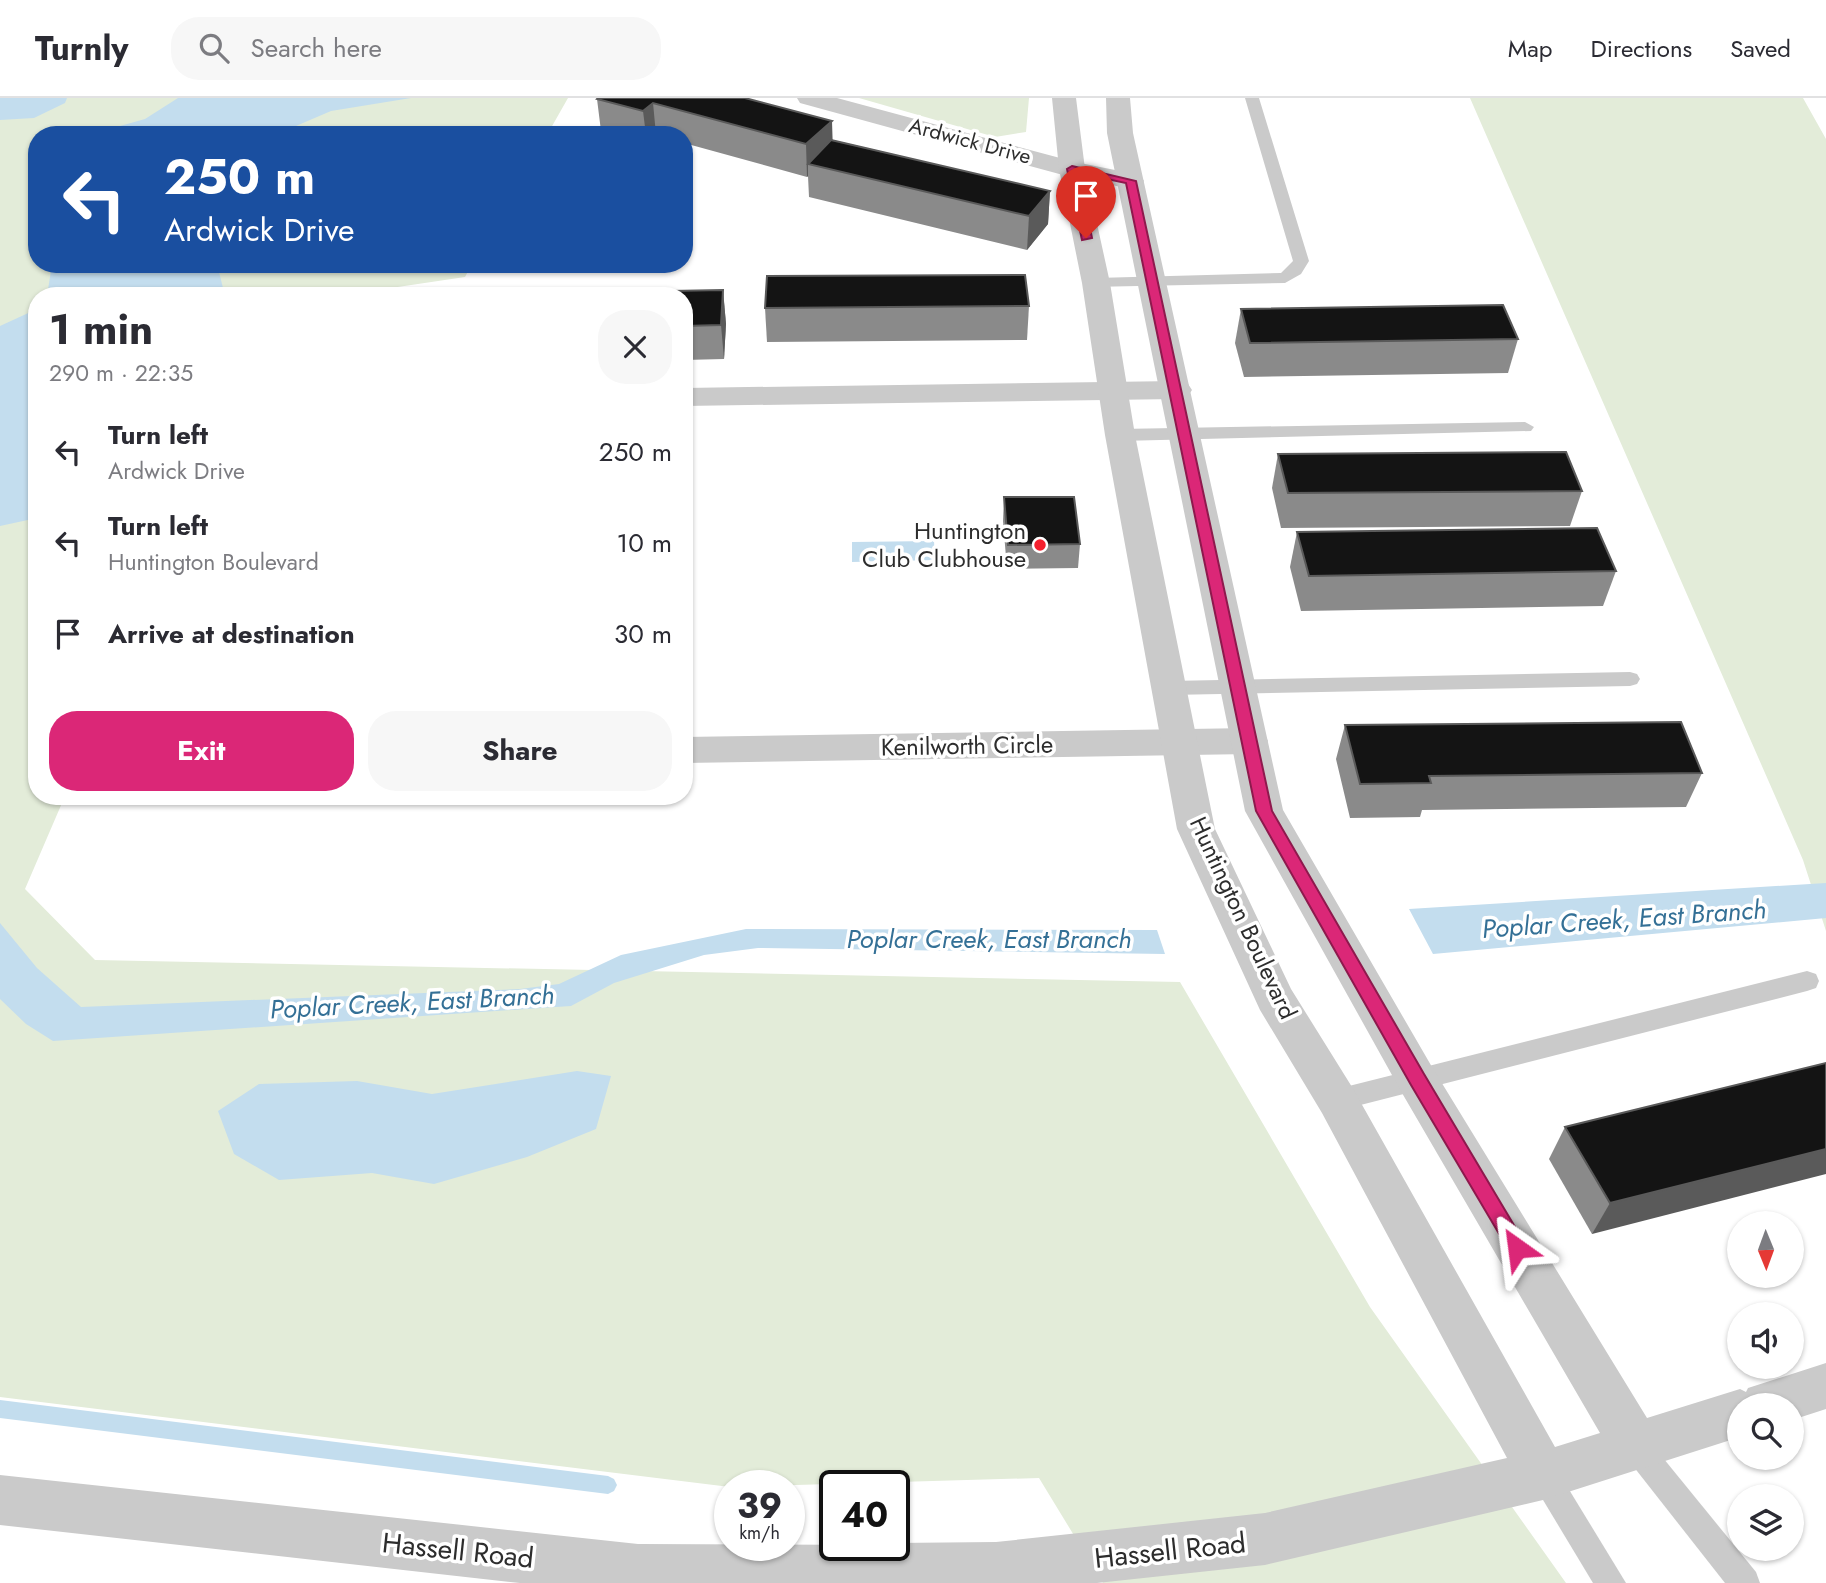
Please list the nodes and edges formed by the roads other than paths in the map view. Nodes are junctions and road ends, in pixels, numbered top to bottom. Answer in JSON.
{"nodes":[{"id":1,"x":809,"y":98,"type":"edge"},
{"id":2,"x":1064,"y":98,"type":"edge"},
{"id":3,"x":1118,"y":98,"type":"edge"},
{"id":4,"x":1252,"y":98,"type":"edge"},
{"id":5,"x":1072,"y":169,"type":"junction"},
{"id":6,"x":1130,"y":181,"type":"junction"},
{"id":7,"x":1153,"y":282,"type":"junction"},
{"id":8,"x":1096,"y":283,"type":"junction"},
{"id":9,"x":1177,"y":390,"type":"junction"},
{"id":10,"x":1113,"y":392,"type":"junction"},
{"id":11,"x":693,"y":397,"type":"edge"},
{"id":12,"x":1525,"y":428,"type":"dead end"},
{"id":13,"x":1186,"y":434,"type":"junction"},
{"id":14,"x":1120,"y":435,"type":"junction"},
{"id":15,"x":1630,"y":680,"type":"dead end"},
{"id":16,"x":1240,"y":686,"type":"junction"},
{"id":17,"x":1169,"y":688,"type":"junction"},
{"id":18,"x":1250,"y":741,"type":"junction"},
{"id":19,"x":1177,"y":744,"type":"junction"},
{"id":20,"x":693,"y":750,"type":"edge"},
{"id":21,"x":1807,"y":981,"type":"dead end"},
{"id":22,"x":1417,"y":1080,"type":"junction"},
{"id":23,"x":1337,"y":1100,"type":"junction"},
{"id":24,"x":1826,"y":1386,"type":"edge"},
{"id":25,"x":1804,"y":1393,"type":"edge"},
{"id":26,"x":1727,"y":1417,"type":"edge"},
{"id":27,"x":1636,"y":1447,"type":"junction"},
{"id":28,"x":1543,"y":1475,"type":"junction"},
{"id":29,"x":0,"y":1500,"type":"edge"},
{"id":30,"x":637,"y":1576,"type":"edge"},
{"id":31,"x":1611,"y":1583,"type":"edge"},
{"id":32,"x":1745,"y":1583,"type":"edge"}],
"edges":[{"from":1,"to":5,"type":"street","name":"Ardwick Drive"},
{"from":2,"to":5,"type":"street","name":"Huntington Boulevard"},
{"from":3,"to":6,"type":"street"},
{"from":4,"to":7,"type":"lane"},
{"from":5,"to":6,"type":"street","name":"Ardwick Drive"},
{"from":5,"to":8,"type":"street","name":"Huntington Boulevard"},
{"from":6,"to":7,"type":"street"},
{"from":7,"to":8,"type":"lane"},
{"from":7,"to":9,"type":"street"},
{"from":8,"to":10,"type":"street","name":"Huntington Boulevard"},
{"from":9,"to":10,"type":"street"},
{"from":9,"to":13,"type":"street"},
{"from":10,"to":11,"type":"street"},
{"from":10,"to":14,"type":"street","name":"Huntington Boulevard"},
{"from":12,"to":13,"type":"lane"},
{"from":13,"to":14,"type":"lane"},
{"from":13,"to":16,"type":"street"},
{"from":14,"to":17,"type":"street","name":"Huntington Boulevard"},
{"from":15,"to":16,"type":"lane"},
{"from":16,"to":17,"type":"lane"},
{"from":16,"to":18,"type":"street"},
{"from":17,"to":19,"type":"street","name":"Huntington Boulevard"},
{"from":18,"to":19,"type":"street","name":"Kenilworth Circle"},
{"from":18,"to":22,"type":"street"},
{"from":19,"to":20,"type":"street","name":"Kenilworth Circle"},
{"from":19,"to":23,"type":"street","name":"Huntington Boulevard"},
{"from":21,"to":22,"type":"lane"},
{"from":22,"to":23,"type":"lane"},
{"from":22,"to":27,"type":"street"},
{"from":23,"to":28,"type":"street","name":"Huntington Boulevard"},
{"from":24,"to":25,"type":"street"},
{"from":26,"to":27,"type":"street","name":"Hassell Road"},
{"from":27,"to":28,"type":"street","name":"Hassell Road"},
{"from":27,"to":32,"type":"lane"},
{"from":28,"to":30,"type":"street","name":"Hassell Road"},
{"from":28,"to":31,"type":"lane"},
{"from":29,"to":30,"type":"street","name":"Hassell Road"}]}
